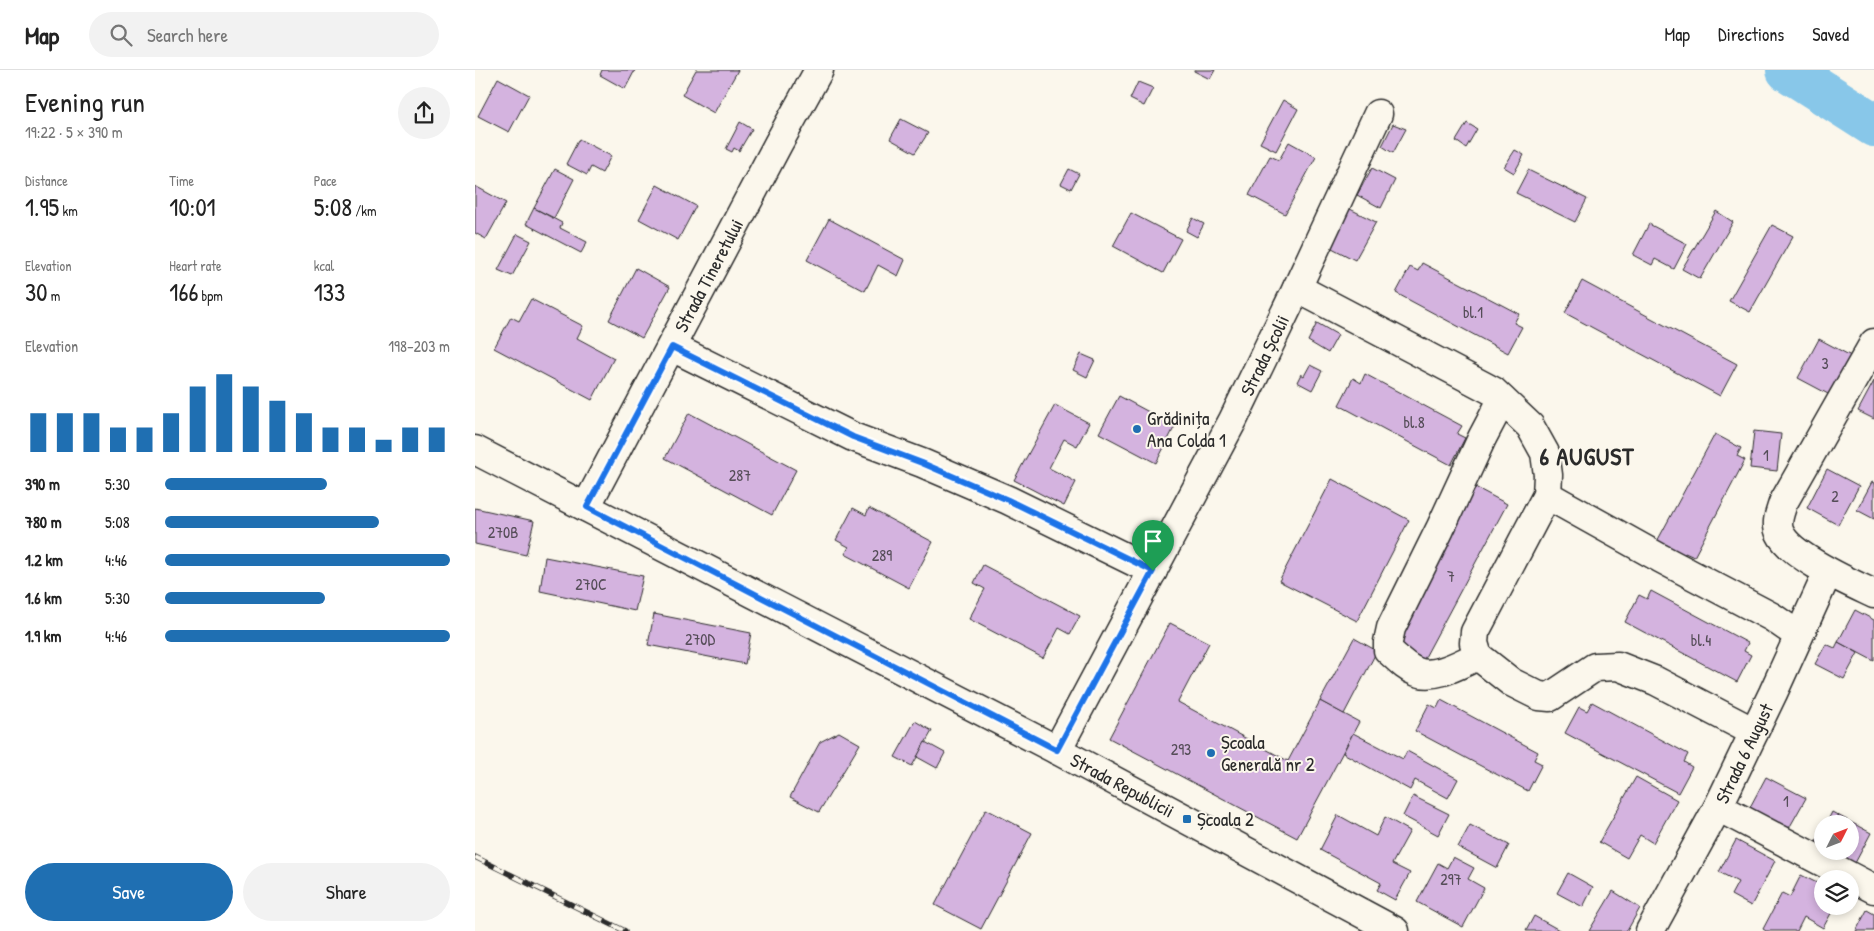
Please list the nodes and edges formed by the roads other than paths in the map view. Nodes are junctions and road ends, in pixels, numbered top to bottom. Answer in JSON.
{"nodes":[{"id":1,"x":819,"y":70,"type":"edge"},
{"id":2,"x":1378,"y":114,"type":"dead end"},
{"id":3,"x":1297,"y":288,"type":"junction"},
{"id":4,"x":1874,"y":343,"type":"edge"},
{"id":5,"x":672,"y":347,"type":"junction"},
{"id":6,"x":1502,"y":400,"type":"junction"},
{"id":7,"x":475,"y":450,"type":"edge"},
{"id":8,"x":1547,"y":495,"type":"junction"},
{"id":9,"x":587,"y":507,"type":"junction"},
{"id":10,"x":1153,"y":571,"type":"junction"},
{"id":11,"x":1828,"y":572,"type":"junction"},
{"id":12,"x":1874,"y":594,"type":"edge"},
{"id":13,"x":1798,"y":635,"type":"junction"},
{"id":14,"x":1478,"y":656,"type":"junction"},
{"id":15,"x":1754,"y":732,"type":"junction"},
{"id":16,"x":1057,"y":750,"type":"junction"},
{"id":17,"x":1718,"y":806,"type":"junction"},
{"id":18,"x":1874,"y":889,"type":"edge"},
{"id":19,"x":1395,"y":931,"type":"edge"},
{"id":20,"x":1650,"y":931,"type":"edge"}],
"edges":[{"from":1,"to":5,"type":"street","name":"Strada Tineretului"},
{"from":2,"to":3,"type":"street","name":"Strada Școlii"},
{"from":3,"to":6,"type":"street"},
{"from":3,"to":10,"type":"street","name":"Strada Școlii"},
{"from":4,"to":11,"type":"street"},
{"from":5,"to":9,"type":"street","name":"Strada Tineretului"},
{"from":5,"to":10,"type":"street"},
{"from":6,"to":8,"type":"street"},
{"from":6,"to":14,"type":"street"},
{"from":7,"to":9,"type":"street","name":"Strada Republicii"},
{"from":8,"to":13,"type":"street"},
{"from":8,"to":14,"type":"street"},
{"from":9,"to":16,"type":"street","name":"Strada Republicii"},
{"from":10,"to":16,"type":"street","name":"Strada Școlii"},
{"from":11,"to":12,"type":"street"},
{"from":11,"to":13,"type":"street","name":"Strada 6 August"},
{"from":13,"to":15,"type":"street","name":"Strada 6 August"},
{"from":14,"to":15,"type":"street"},
{"from":15,"to":17,"type":"street","name":"Strada 6 August"},
{"from":16,"to":19,"type":"street","name":"Strada Republicii"},
{"from":17,"to":18,"type":"street"},
{"from":17,"to":20,"type":"street","name":"Strada 6 August"}]}
